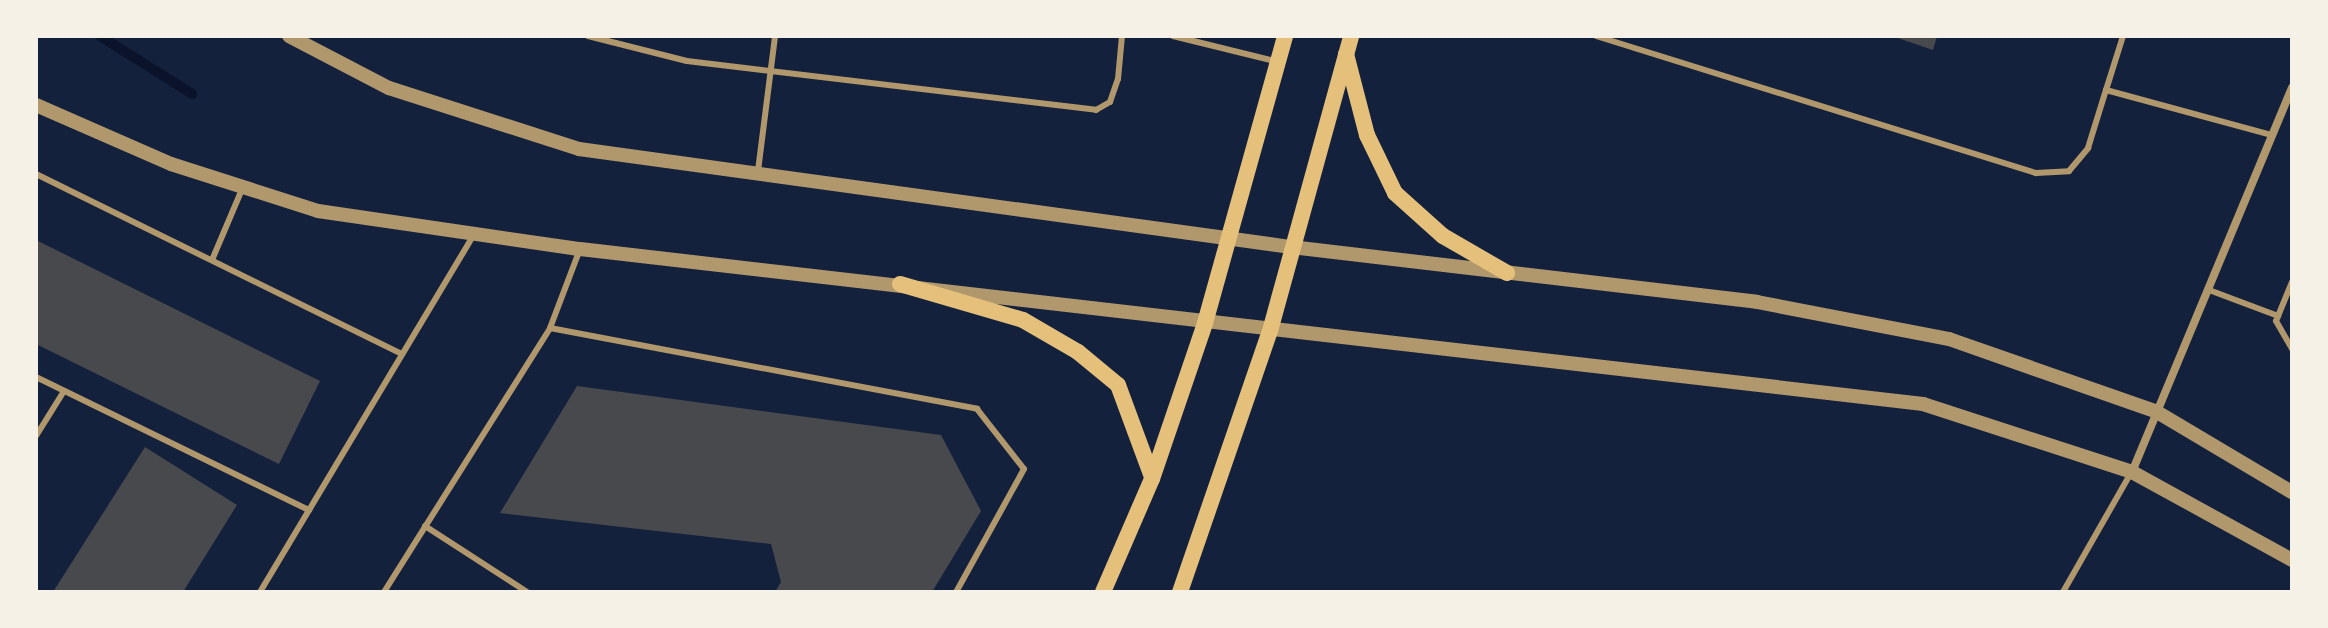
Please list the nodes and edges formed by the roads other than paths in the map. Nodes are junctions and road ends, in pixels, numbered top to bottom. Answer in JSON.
{"nodes":[{"id":1,"x":289,"y":36,"type":"edge"},
{"id":2,"x":588,"y":36,"type":"edge"},
{"id":3,"x":775,"y":36,"type":"edge"},
{"id":4,"x":1122,"y":36,"type":"edge"},
{"id":5,"x":1173,"y":36,"type":"edge"},
{"id":6,"x":1285,"y":36,"type":"edge"},
{"id":7,"x":1351,"y":36,"type":"edge"},
{"id":8,"x":1596,"y":36,"type":"edge"},
{"id":9,"x":2123,"y":36,"type":"edge"},
{"id":10,"x":1346,"y":54,"type":"junction"},
{"id":11,"x":1278,"y":62,"type":"junction"},
{"id":12,"x":773,"y":67,"type":"junction"},
{"id":13,"x":2292,"y":87,"type":"edge"},
{"id":14,"x":2106,"y":90,"type":"junction"},
{"id":15,"x":36,"y":105,"type":"edge"},
{"id":16,"x":2272,"y":135,"type":"junction"},
{"id":17,"x":36,"y":174,"type":"edge"},
{"id":18,"x":757,"y":174,"type":"junction"},
{"id":19,"x":243,"y":187,"type":"junction"},
{"id":20,"x":475,"y":233,"type":"junction"},
{"id":21,"x":1231,"y":240,"type":"junction"},
{"id":22,"x":1291,"y":247,"type":"junction"},
{"id":23,"x":580,"y":249,"type":"junction"},
{"id":24,"x":212,"y":260,"type":"junction"},
{"id":25,"x":1507,"y":273,"type":"junction"},
{"id":26,"x":2292,"y":282,"type":"edge"},
{"id":27,"x":900,"y":284,"type":"junction"},
{"id":28,"x":2209,"y":290,"type":"junction"},
{"id":29,"x":2278,"y":316,"type":"junction"},
{"id":30,"x":1205,"y":323,"type":"junction"},
{"id":31,"x":550,"y":328,"type":"junction"},
{"id":32,"x":1270,"y":331,"type":"junction"},
{"id":33,"x":2292,"y":349,"type":"edge"},
{"id":34,"x":402,"y":354,"type":"junction"},
{"id":35,"x":36,"y":377,"type":"edge"},
{"id":36,"x":64,"y":391,"type":"junction"},
{"id":37,"x":2157,"y":412,"type":"junction"},
{"id":38,"x":36,"y":436,"type":"edge"},
{"id":39,"x":2132,"y":472,"type":"junction"},
{"id":40,"x":1152,"y":479,"type":"junction"},
{"id":41,"x":2292,"y":492,"type":"edge"},
{"id":42,"x":309,"y":510,"type":"junction"},
{"id":43,"x":425,"y":526,"type":"junction"},
{"id":44,"x":2292,"y":560,"type":"edge"},
{"id":45,"x":260,"y":592,"type":"edge"},
{"id":46,"x":384,"y":592,"type":"edge"},
{"id":47,"x":527,"y":592,"type":"edge"},
{"id":48,"x":956,"y":592,"type":"edge"},
{"id":49,"x":1103,"y":592,"type":"edge"},
{"id":50,"x":1180,"y":592,"type":"edge"},
{"id":51,"x":2063,"y":592,"type":"edge"}],
"edges":[{"from":1,"to":18,"type":"street"},
{"from":2,"to":12,"type":"lane"},
{"from":3,"to":12,"type":"lane"},
{"from":4,"to":12,"type":"lane"},
{"from":5,"to":11,"type":"lane"},
{"from":6,"to":11,"type":"main road"},
{"from":7,"to":10,"type":"main road"},
{"from":8,"to":14,"type":"lane"},
{"from":9,"to":14,"type":"lane"},
{"from":10,"to":22,"type":"main road"},
{"from":10,"to":25,"type":"main road"},
{"from":11,"to":21,"type":"main road"},
{"from":12,"to":18,"type":"lane"},
{"from":13,"to":16,"type":"street"},
{"from":14,"to":16,"type":"lane"},
{"from":15,"to":19,"type":"street"},
{"from":16,"to":28,"type":"street"},
{"from":17,"to":24,"type":"lane"},
{"from":18,"to":21,"type":"street"},
{"from":19,"to":20,"type":"street"},
{"from":19,"to":24,"type":"lane"},
{"from":20,"to":23,"type":"street"},
{"from":20,"to":34,"type":"lane"},
{"from":21,"to":22,"type":"street"},
{"from":21,"to":30,"type":"main road"},
{"from":22,"to":25,"type":"street"},
{"from":22,"to":32,"type":"main road"},
{"from":23,"to":27,"type":"street"},
{"from":23,"to":31,"type":"lane"},
{"from":24,"to":34,"type":"lane"},
{"from":25,"to":37,"type":"street"},
{"from":26,"to":29,"type":"lane"},
{"from":27,"to":30,"type":"street"},
{"from":27,"to":40,"type":"main road"},
{"from":28,"to":29,"type":"lane"},
{"from":28,"to":37,"type":"street"},
{"from":29,"to":33,"type":"lane"},
{"from":30,"to":32,"type":"street"},
{"from":30,"to":40,"type":"main road"},
{"from":31,"to":43,"type":"lane"},
{"from":31,"to":48,"type":"lane"},
{"from":32,"to":39,"type":"street"},
{"from":32,"to":50,"type":"main road"},
{"from":34,"to":42,"type":"lane"},
{"from":35,"to":36,"type":"lane"},
{"from":36,"to":38,"type":"lane"},
{"from":36,"to":42,"type":"lane"},
{"from":37,"to":39,"type":"street"},
{"from":37,"to":41,"type":"street"},
{"from":39,"to":44,"type":"street"},
{"from":39,"to":51,"type":"lane"},
{"from":40,"to":49,"type":"main road"},
{"from":42,"to":45,"type":"lane"},
{"from":43,"to":46,"type":"lane"},
{"from":43,"to":47,"type":"lane"}]}
